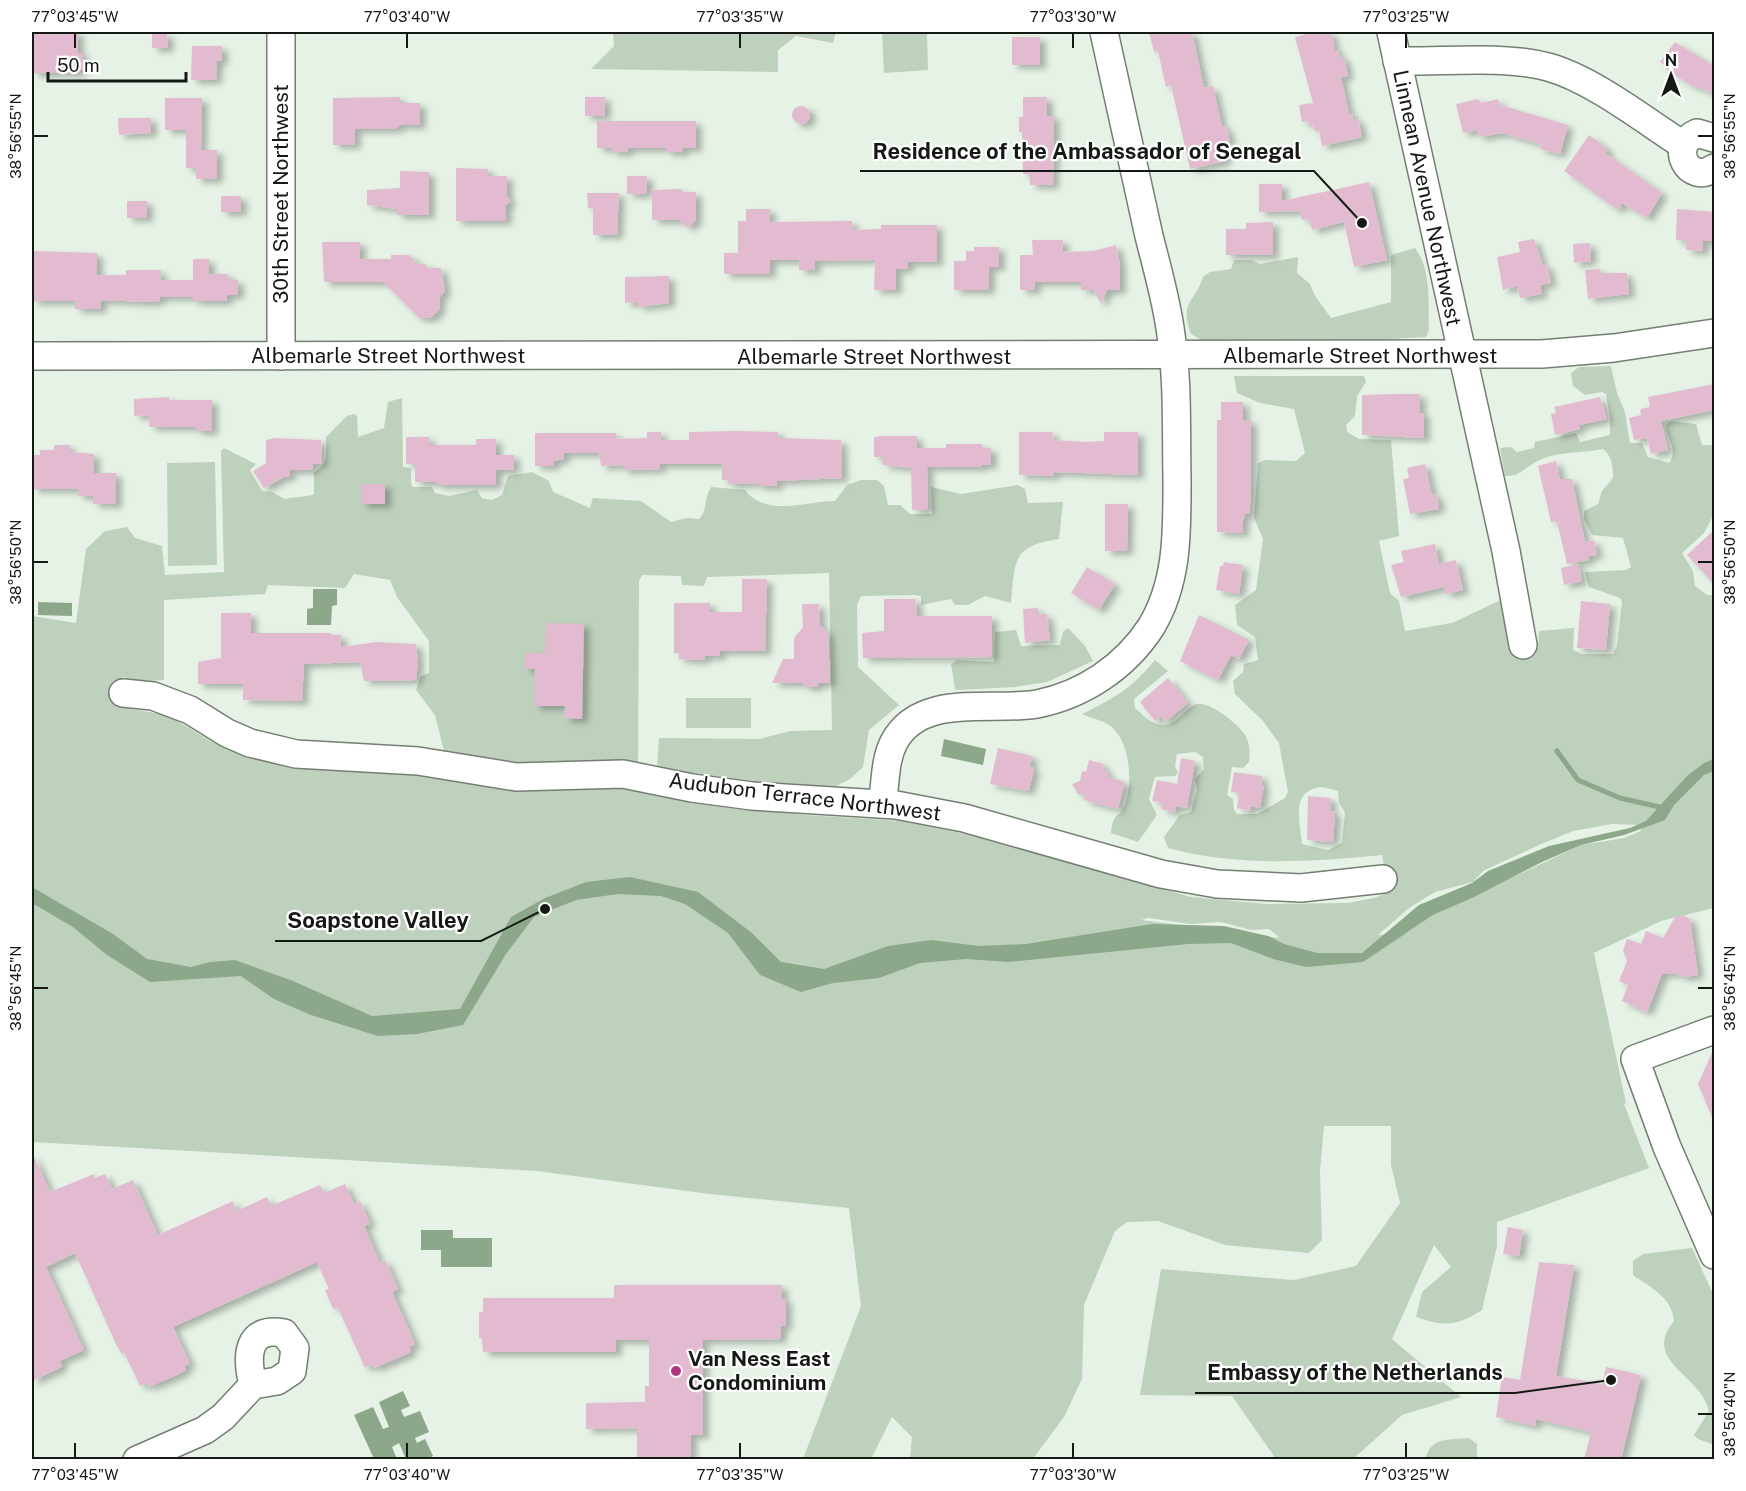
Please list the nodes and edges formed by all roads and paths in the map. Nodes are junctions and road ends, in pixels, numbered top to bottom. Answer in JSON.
{"nodes":[{"id":1,"x":281,"y":32,"type":"edge"},
{"id":2,"x":1104,"y":32,"type":"edge"},
{"id":3,"x":1391,"y":32,"type":"edge"},
{"id":4,"x":1397,"y":61,"type":"junction"},
{"id":5,"x":1714,"y":138,"type":"edge"},
{"id":6,"x":1683,"y":145,"type":"junction"},
{"id":7,"x":1714,"y":168,"type":"edge"},
{"id":8,"x":1714,"y":333,"type":"edge"},
{"id":9,"x":1461,"y":355,"type":"junction"},
{"id":10,"x":32,"y":356,"type":"edge"},
{"id":11,"x":281,"y":356,"type":"junction"},
{"id":12,"x":1174,"y":357,"type":"junction"},
{"id":13,"x":1523,"y":645,"type":"dead end"},
{"id":14,"x":123,"y":693,"type":"dead end"},
{"id":15,"x":882,"y":804,"type":"junction"},
{"id":16,"x":1383,"y":879,"type":"dead end"},
{"id":17,"x":1714,"y":1030,"type":"edge"},
{"id":18,"x":1714,"y":1255,"type":"edge"},
{"id":19,"x":253,"y":1385,"type":"dead end"},
{"id":20,"x":137,"y":1460,"type":"edge"}],
"edges":[{"from":1,"to":11,"type":"street","name":"30th Street Northwest"},
{"from":2,"to":12,"type":"street"},
{"from":3,"to":4,"type":"street","name":"Linnean Avenue Northwest"},
{"from":4,"to":6,"type":"street"},
{"from":4,"to":9,"type":"street","name":"Linnean Avenue Northwest"},
{"from":5,"to":6,"type":"street"},
{"from":6,"to":7,"type":"street"},
{"from":8,"to":9,"type":"street","name":"Albemarle Street Northwest"},
{"from":9,"to":12,"type":"street","name":"Albemarle Street Northwest"},
{"from":9,"to":13,"type":"street","name":"Linnean Avenue Northwest"},
{"from":10,"to":11,"type":"street","name":"Albemarle Street Northwest"},
{"from":11,"to":12,"type":"street","name":"Albemarle Street Northwest"},
{"from":12,"to":15,"type":"street"},
{"from":14,"to":15,"type":"street","name":"Audubon Terrace Northwest"},
{"from":15,"to":16,"type":"street","name":"Audubon Terrace Northwest"},
{"from":17,"to":18,"type":"street"},
{"from":19,"to":20,"type":"street"}]}
